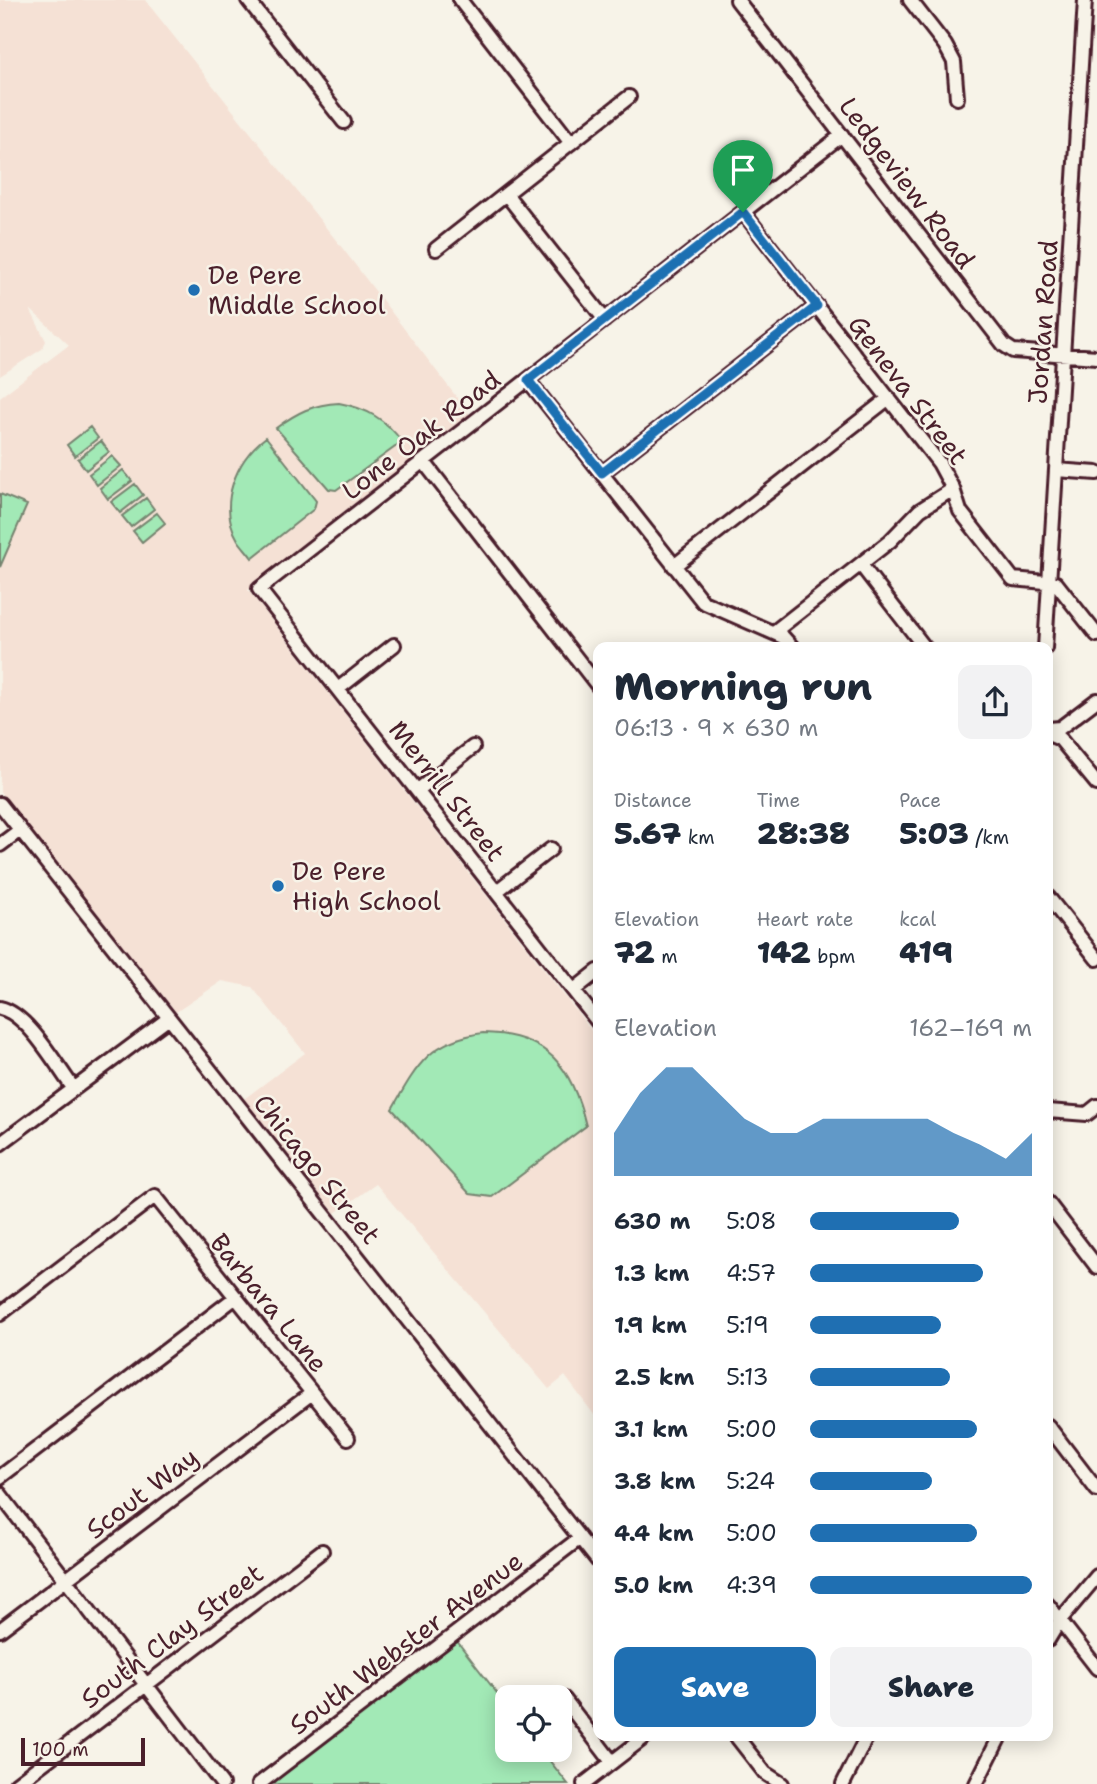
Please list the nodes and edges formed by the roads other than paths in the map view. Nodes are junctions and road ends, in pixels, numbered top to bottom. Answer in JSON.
{"nodes":[{"id":1,"x":248,"y":0,"type":"edge"},
{"id":2,"x":460,"y":0,"type":"edge"},
{"id":3,"x":737,"y":0,"type":"edge"},
{"id":4,"x":910,"y":0,"type":"edge"},
{"id":5,"x":1085,"y":0,"type":"edge"},
{"id":6,"x":629,"y":97,"type":"dead end"},
{"id":7,"x":957,"y":98,"type":"dead end"},
{"id":8,"x":344,"y":121,"type":"dead end"},
{"id":9,"x":842,"y":135,"type":"junction"},
{"id":10,"x":571,"y":143,"type":"junction"},
{"id":11,"x":506,"y":194,"type":"junction"},
{"id":12,"x":743,"y":212,"type":"junction"},
{"id":13,"x":436,"y":249,"type":"dead end"},
{"id":14,"x":817,"y":306,"type":"junction"},
{"id":15,"x":605,"y":320,"type":"junction"},
{"id":16,"x":1064,"y":355,"type":"junction"},
{"id":17,"x":1097,"y":357,"type":"edge"},
{"id":18,"x":528,"y":380,"type":"junction"},
{"id":19,"x":889,"y":398,"type":"junction"},
{"id":20,"x":424,"y":462,"type":"junction"},
{"id":21,"x":1056,"y":470,"type":"junction"},
{"id":22,"x":602,"y":473,"type":"junction"},
{"id":23,"x":1097,"y":473,"type":"edge"},
{"id":24,"x":953,"y":489,"type":"junction"},
{"id":25,"x":861,"y":565,"type":"junction"},
{"id":26,"x":674,"y":566,"type":"junction"},
{"id":27,"x":1049,"y":581,"type":"junction"},
{"id":28,"x":259,"y":589,"type":"joint"},
{"id":29,"x":774,"y":632,"type":"junction"},
{"id":30,"x":1097,"y":635,"type":"edge"},
{"id":31,"x":788,"y":642,"type":"edge"},
{"id":32,"x":920,"y":642,"type":"edge"},
{"id":33,"x":1045,"y":642,"type":"edge"},
{"id":34,"x":394,"y":645,"type":"dead end"},
{"id":35,"x":593,"y":680,"type":"edge"},
{"id":36,"x":338,"y":690,"type":"junction"},
{"id":37,"x":1097,"y":700,"type":"edge"},
{"id":38,"x":1053,"y":730,"type":"edge"},
{"id":39,"x":1053,"y":735,"type":"edge"},
{"id":40,"x":472,"y":747,"type":"dead end"},
{"id":41,"x":1097,"y":784,"type":"edge"},
{"id":42,"x":418,"y":790,"type":"junction"},
{"id":43,"x":0,"y":804,"type":"edge"},
{"id":44,"x":20,"y":830,"type":"junction"},
{"id":45,"x":0,"y":845,"type":"edge"},
{"id":46,"x":551,"y":849,"type":"dead end"},
{"id":47,"x":497,"y":891,"type":"junction"},
{"id":48,"x":1053,"y":903,"type":"edge"},
{"id":49,"x":1097,"y":959,"type":"edge"},
{"id":50,"x":593,"y":975,"type":"edge"},
{"id":51,"x":574,"y":990,"type":"junction"},
{"id":52,"x":0,"y":1008,"type":"edge"},
{"id":53,"x":593,"y":1015,"type":"edge"},
{"id":54,"x":169,"y":1018,"type":"junction"},
{"id":55,"x":74,"y":1089,"type":"junction"},
{"id":56,"x":1096,"y":1108,"type":"edge"},
{"id":57,"x":1053,"y":1111,"type":"edge"},
{"id":58,"x":0,"y":1144,"type":"edge"},
{"id":59,"x":1053,"y":1210,"type":"edge"},
{"id":60,"x":1097,"y":1267,"type":"edge"},
{"id":61,"x":236,"y":1297,"type":"junction"},
{"id":62,"x":0,"y":1314,"type":"edge"},
{"id":63,"x":312,"y":1393,"type":"junction"},
{"id":64,"x":1053,"y":1433,"type":"edge"},
{"id":65,"x":348,"y":1438,"type":"dead end"},
{"id":66,"x":0,"y":1477,"type":"edge"},
{"id":67,"x":1097,"y":1490,"type":"edge"},
{"id":68,"x":0,"y":1494,"type":"edge"},
{"id":69,"x":580,"y":1538,"type":"junction"},
{"id":70,"x":321,"y":1551,"type":"dead end"},
{"id":71,"x":593,"y":1555,"type":"edge"},
{"id":72,"x":1097,"y":1576,"type":"edge"},
{"id":73,"x":66,"y":1580,"type":"junction"},
{"id":74,"x":1053,"y":1611,"type":"edge"},
{"id":75,"x":1060,"y":1620,"type":"junction"},
{"id":76,"x":0,"y":1630,"type":"edge"},
{"id":77,"x":1053,"y":1632,"type":"edge"},
{"id":78,"x":1097,"y":1668,"type":"edge"},
{"id":79,"x":146,"y":1685,"type":"junction"},
{"id":80,"x":572,"y":1710,"type":"edge"},
{"id":81,"x":593,"y":1737,"type":"edge"},
{"id":82,"x":596,"y":1741,"type":"edge"},
{"id":83,"x":639,"y":1741,"type":"edge"},
{"id":84,"x":740,"y":1741,"type":"edge"},
{"id":85,"x":864,"y":1741,"type":"edge"},
{"id":86,"x":998,"y":1741,"type":"edge"},
{"id":87,"x":612,"y":1762,"type":"junction"},
{"id":88,"x":16,"y":1784,"type":"edge"},
{"id":89,"x":222,"y":1784,"type":"edge"},
{"id":90,"x":259,"y":1784,"type":"edge"},
{"id":91,"x":584,"y":1784,"type":"edge"},
{"id":92,"x":782,"y":1784,"type":"edge"},
{"id":93,"x":843,"y":1784,"type":"edge"},
{"id":94,"x":976,"y":1784,"type":"edge"}],
"edges":[{"from":1,"to":8,"type":"street"},
{"from":2,"to":10,"type":"street"},
{"from":3,"to":9,"type":"street","name":"Ledgeview Road"},
{"from":4,"to":7,"type":"street"},
{"from":5,"to":16,"type":"street","name":"Jordan Road"},
{"from":6,"to":10,"type":"street"},
{"from":9,"to":12,"type":"street","name":"Lone Oak Road"},
{"from":9,"to":16,"type":"street","name":"Ledgeview Road"},
{"from":10,"to":11,"type":"street"},
{"from":11,"to":13,"type":"street"},
{"from":11,"to":15,"type":"street"},
{"from":12,"to":14,"type":"street","name":"Geneva Street"},
{"from":12,"to":15,"type":"street","name":"Lone Oak Road"},
{"from":14,"to":19,"type":"street","name":"Geneva Street"},
{"from":14,"to":22,"type":"street"},
{"from":15,"to":18,"type":"street","name":"Lone Oak Road"},
{"from":16,"to":17,"type":"street","name":"Ledgeview Road"},
{"from":16,"to":21,"type":"street","name":"Jordan Road"},
{"from":18,"to":20,"type":"street","name":"Lone Oak Road"},
{"from":18,"to":22,"type":"street"},
{"from":19,"to":24,"type":"street","name":"Geneva Street"},
{"from":19,"to":26,"type":"street"},
{"from":20,"to":28,"type":"street","name":"Lone Oak Road"},
{"from":20,"to":35,"type":"street"},
{"from":21,"to":23,"type":"street"},
{"from":21,"to":27,"type":"street","name":"Jordan Road"},
{"from":22,"to":26,"type":"street"},
{"from":24,"to":25,"type":"street"},
{"from":24,"to":27,"type":"street","name":"Geneva Street"},
{"from":25,"to":29,"type":"street"},
{"from":25,"to":32,"type":"street"},
{"from":26,"to":29,"type":"street"},
{"from":27,"to":30,"type":"street"},
{"from":27,"to":33,"type":"street","name":"Jordan Road"},
{"from":28,"to":36,"type":"street","name":"Merrill Street"},
{"from":29,"to":31,"type":"street"},
{"from":34,"to":36,"type":"street"},
{"from":36,"to":42,"type":"street","name":"Merrill Street"},
{"from":37,"to":38,"type":"street"},
{"from":39,"to":41,"type":"street"},
{"from":40,"to":42,"type":"street"},
{"from":42,"to":47,"type":"street","name":"Merrill Street"},
{"from":43,"to":44,"type":"street","name":"Chicago Street"},
{"from":44,"to":45,"type":"street"},
{"from":44,"to":54,"type":"street","name":"Chicago Street"},
{"from":46,"to":47,"type":"street"},
{"from":47,"to":51,"type":"street","name":"Merrill Street"},
{"from":48,"to":49,"type":"street"},
{"from":50,"to":51,"type":"street"},
{"from":51,"to":53,"type":"street","name":"Merrill Street"},
{"from":52,"to":55,"type":"street"},
{"from":54,"to":55,"type":"street"},
{"from":54,"to":69,"type":"street","name":"Chicago Street"},
{"from":55,"to":58,"type":"street"},
{"from":56,"to":57,"type":"street"},
{"from":59,"to":60,"type":"street"},
{"from":61,"to":62,"type":"street","name":"Barbara Lane"},
{"from":61,"to":63,"type":"street","name":"Barbara Lane"},
{"from":61,"to":66,"type":"street"},
{"from":63,"to":65,"type":"street","name":"Barbara Lane"},
{"from":63,"to":73,"type":"street","name":"Scout Way"},
{"from":64,"to":67,"type":"street"},
{"from":68,"to":73,"type":"street"},
{"from":69,"to":71,"type":"street","name":"Chicago Street"},
{"from":69,"to":90,"type":"street","name":"South Webster Avenue"},
{"from":70,"to":79,"type":"street","name":"South Clay Street"},
{"from":72,"to":75,"type":"street"},
{"from":73,"to":76,"type":"street","name":"Scout Way"},
{"from":73,"to":79,"type":"street"},
{"from":74,"to":75,"type":"street"},
{"from":75,"to":77,"type":"street"},
{"from":75,"to":78,"type":"street"},
{"from":79,"to":88,"type":"street","name":"South Clay Street"},
{"from":79,"to":89,"type":"street"},
{"from":80,"to":81,"type":"street"},
{"from":82,"to":87,"type":"street"},
{"from":83,"to":87,"type":"street"},
{"from":84,"to":92,"type":"street"},
{"from":85,"to":93,"type":"street"},
{"from":86,"to":94,"type":"street"},
{"from":87,"to":91,"type":"street"}]}
